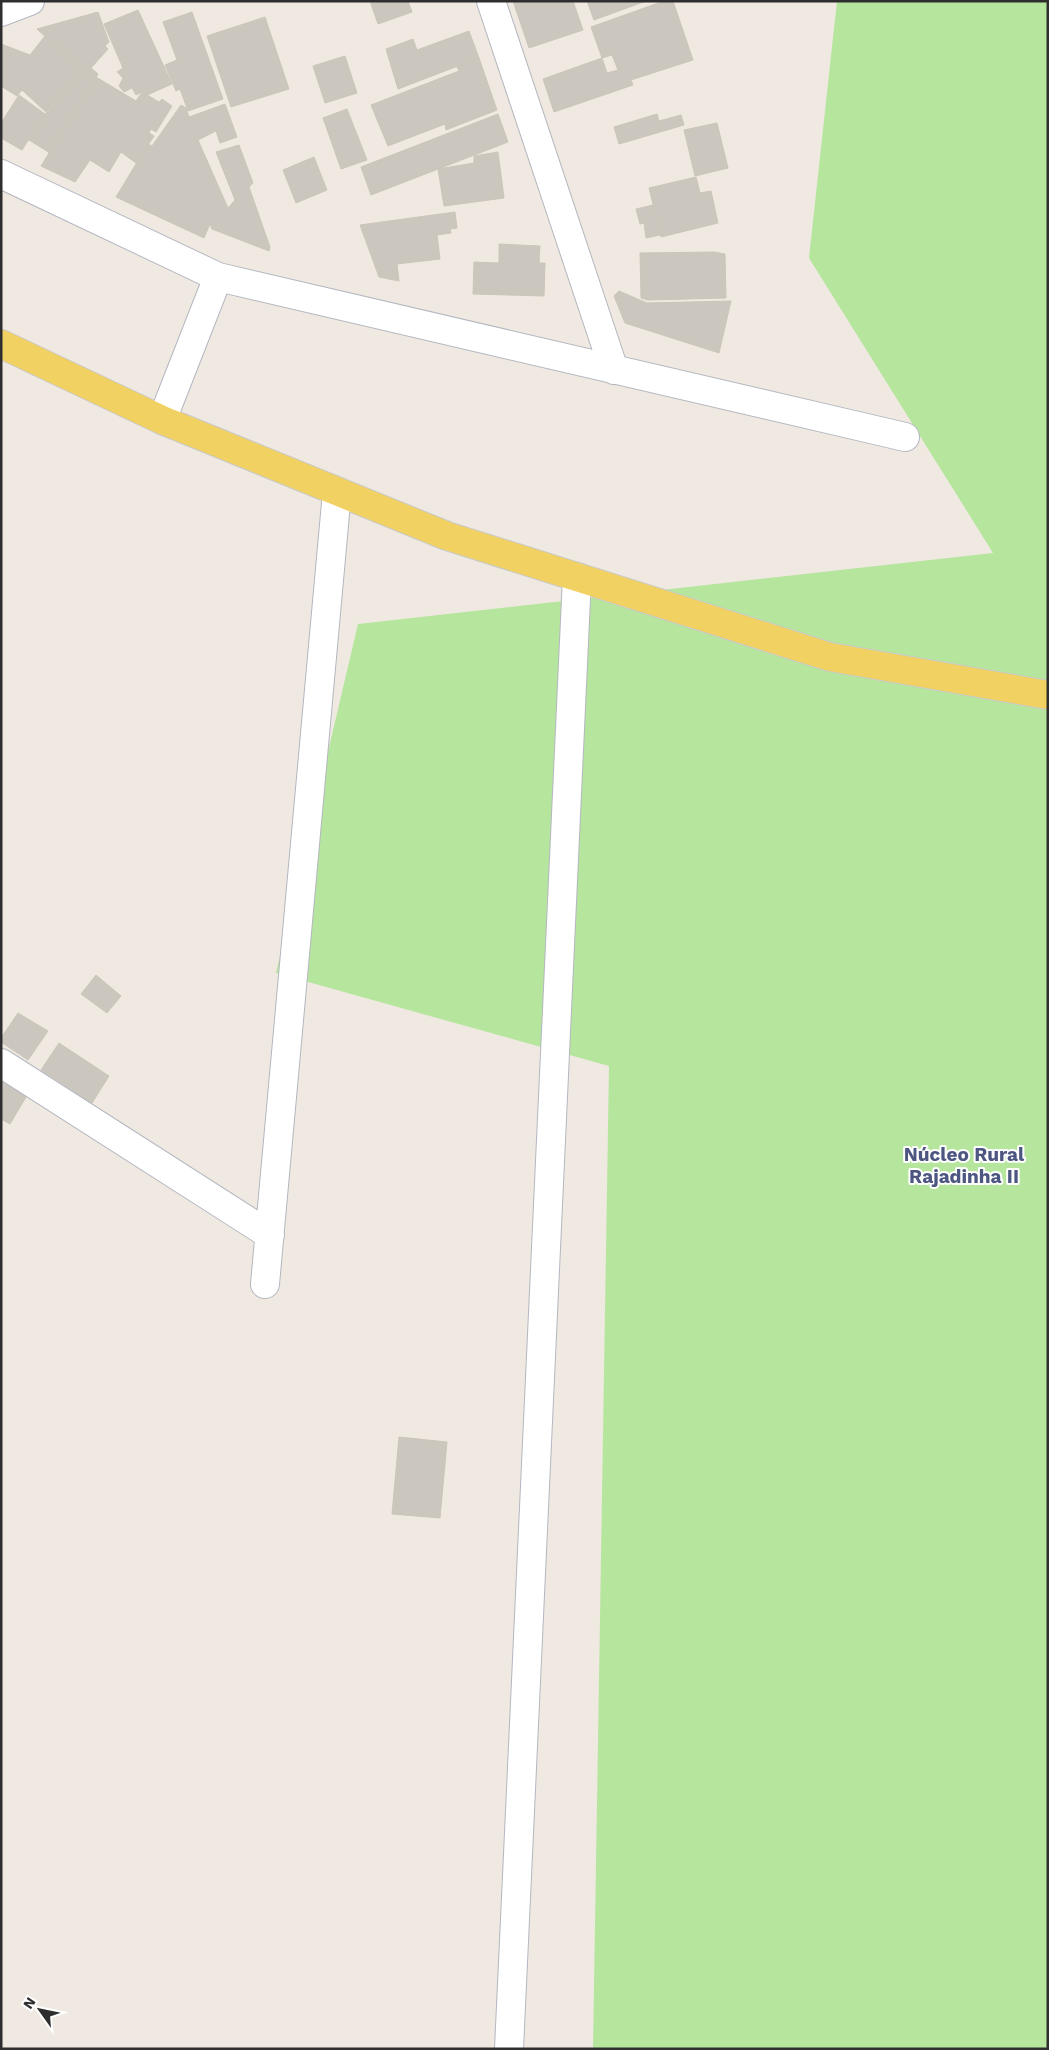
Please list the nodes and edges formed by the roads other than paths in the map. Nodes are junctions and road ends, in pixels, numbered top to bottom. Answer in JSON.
{"nodes":[{"id":1,"x":30,"y":1,"type":"edge"},
{"id":2,"x":491,"y":1,"type":"edge"},
{"id":3,"x":1,"y":12,"type":"edge"},
{"id":4,"x":1,"y":174,"type":"edge"},
{"id":5,"x":218,"y":277,"type":"junction"},
{"id":6,"x":1,"y":344,"type":"edge"},
{"id":7,"x":614,"y":370,"type":"junction"},
{"id":8,"x":162,"y":420,"type":"junction"},
{"id":9,"x":905,"y":437,"type":"dead end"},
{"id":10,"x":337,"y":492,"type":"junction"},
{"id":11,"x":576,"y":577,"type":"junction"},
{"id":12,"x":1048,"y":695,"type":"edge"},
{"id":13,"x":1,"y":1062,"type":"edge"},
{"id":14,"x":270,"y":1235,"type":"junction"},
{"id":15,"x":265,"y":1284,"type":"dead end"},
{"id":16,"x":509,"y":2049,"type":"edge"}],
"edges":[{"from":1,"to":3,"type":"street"},
{"from":2,"to":7,"type":"street"},
{"from":4,"to":5,"type":"street"},
{"from":5,"to":7,"type":"street"},
{"from":5,"to":8,"type":"street"},
{"from":6,"to":8,"type":"main road"},
{"from":7,"to":9,"type":"street"},
{"from":8,"to":10,"type":"main road"},
{"from":10,"to":11,"type":"main road"},
{"from":10,"to":14,"type":"street"},
{"from":11,"to":12,"type":"main road"},
{"from":11,"to":16,"type":"street"},
{"from":13,"to":14,"type":"street"},
{"from":14,"to":15,"type":"street"}]}
